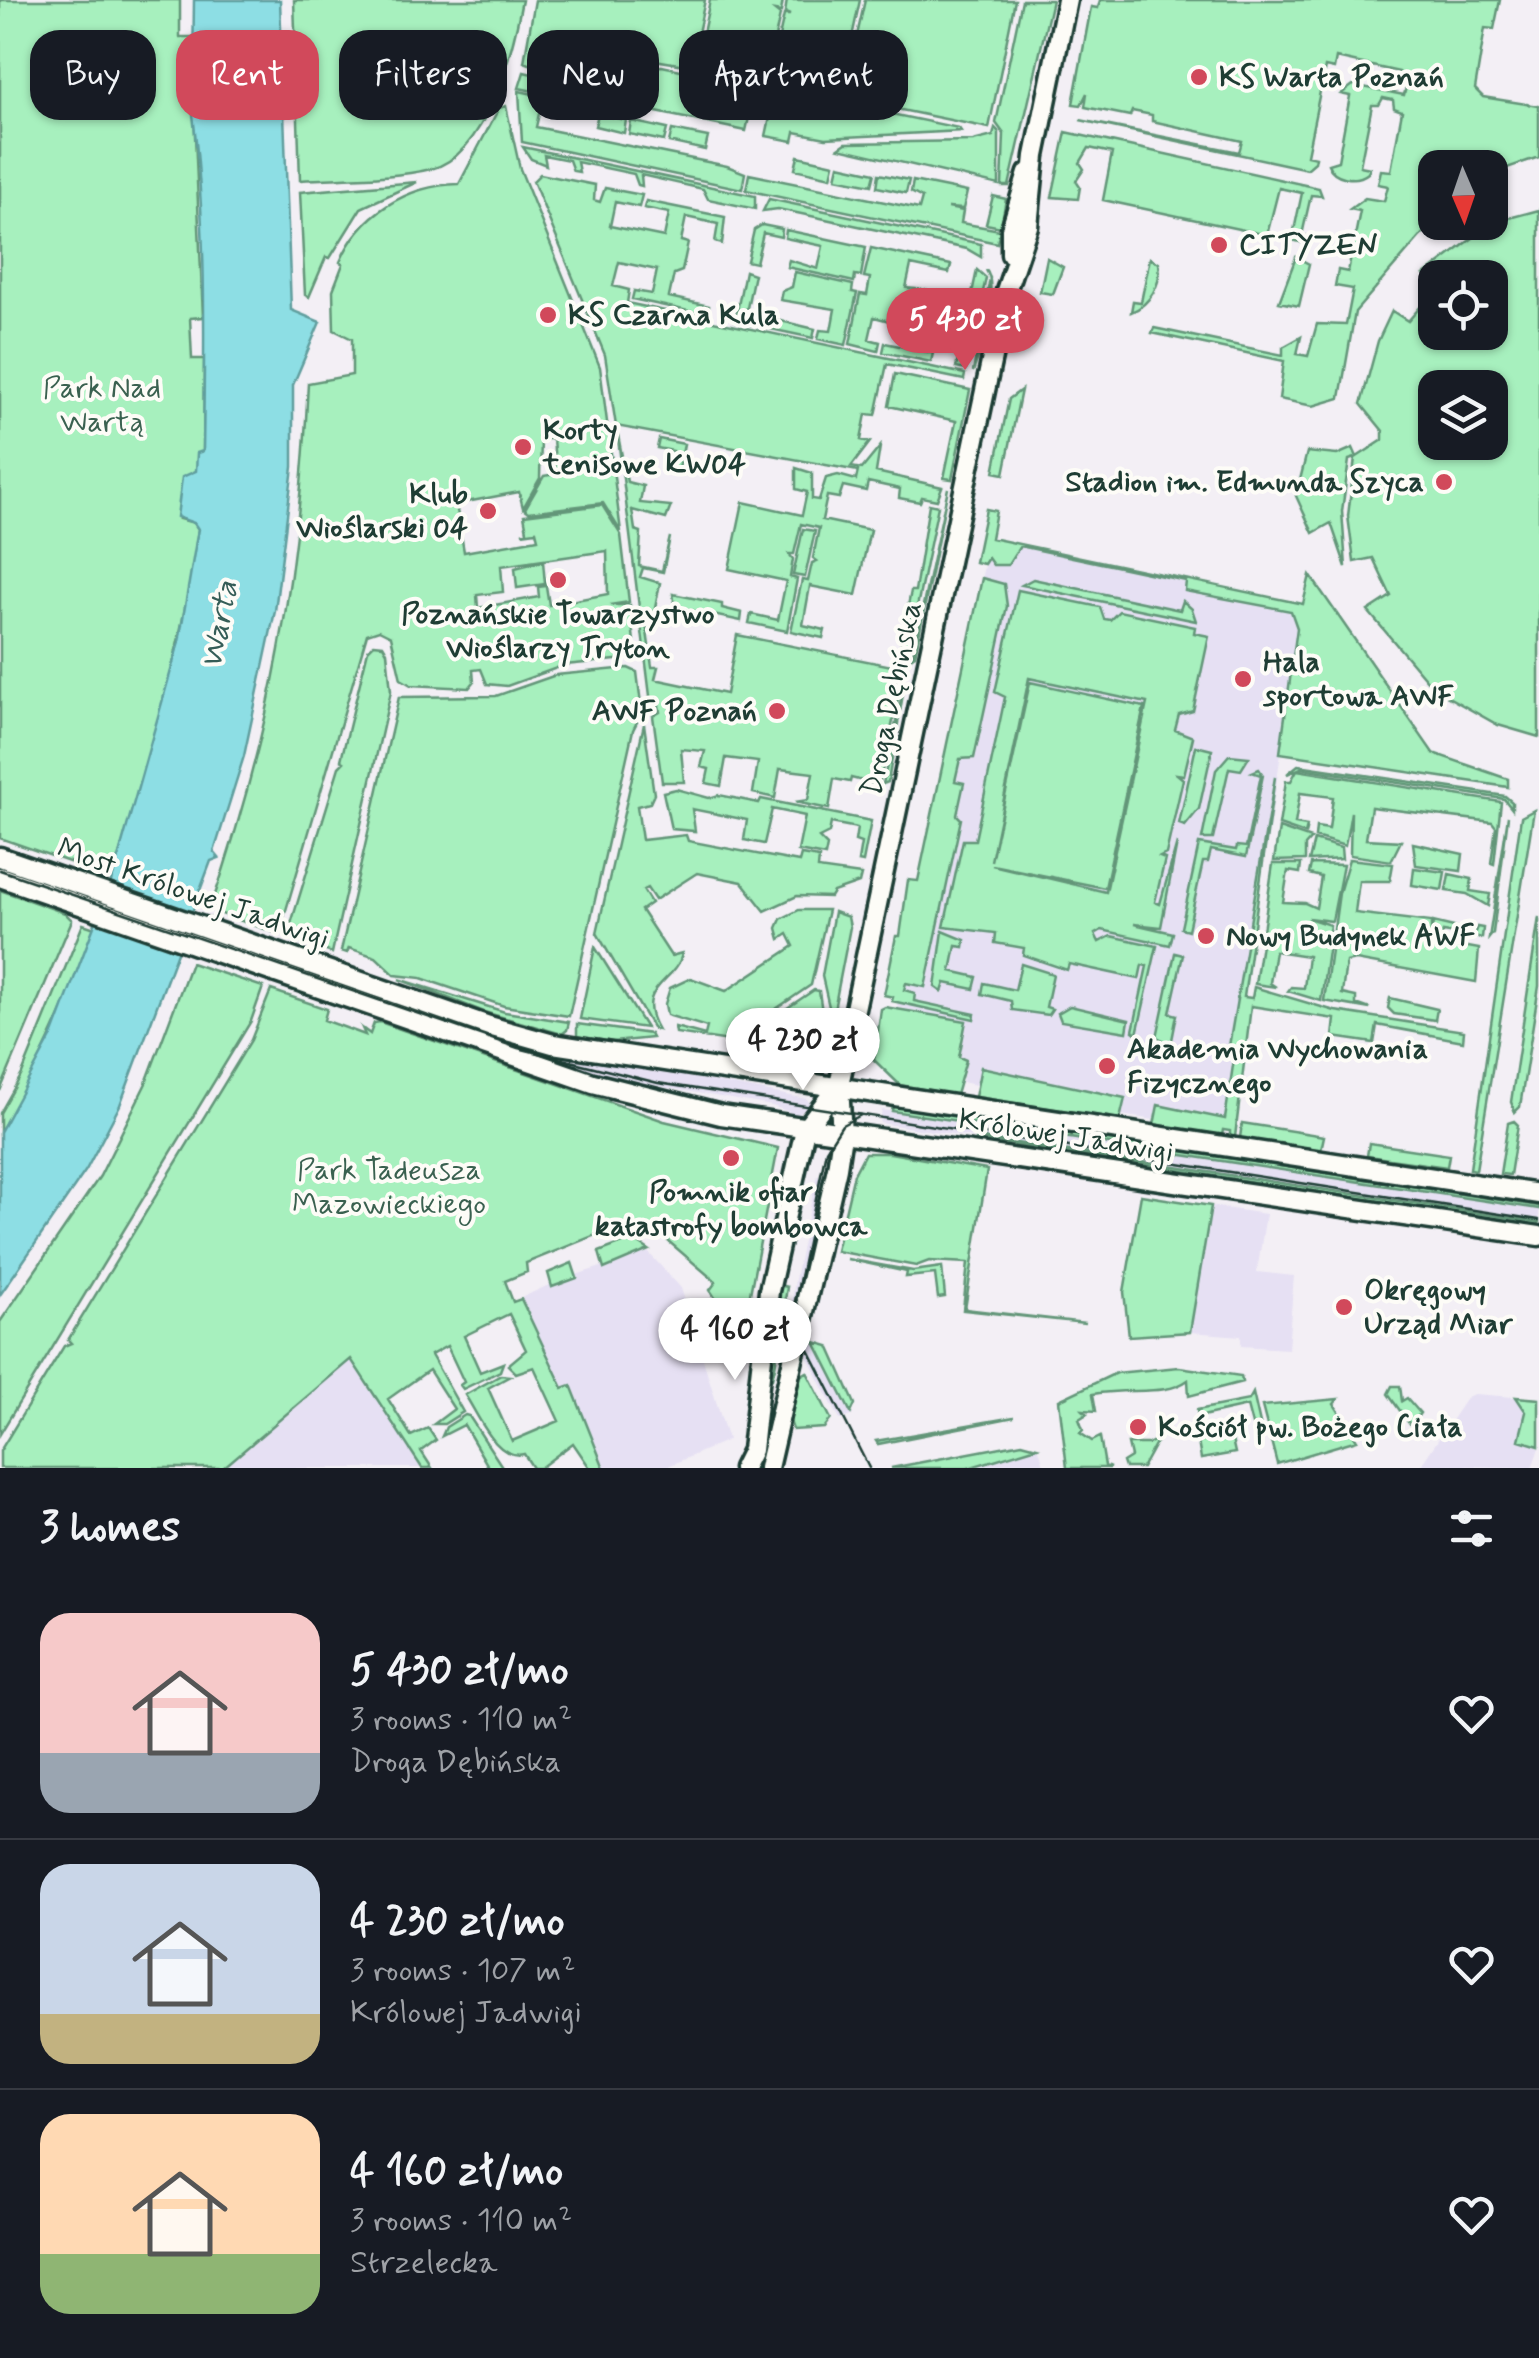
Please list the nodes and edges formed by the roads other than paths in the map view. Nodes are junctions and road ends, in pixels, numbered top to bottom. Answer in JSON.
{"nodes":[{"id":1,"x":1067,"y":0,"type":"edge"},
{"id":2,"x":0,"y":857,"type":"edge"},
{"id":3,"x":0,"y":877,"type":"edge"},
{"id":4,"x":364,"y":993,"type":"junction"},
{"id":5,"x":839,"y":1085,"type":"junction"},
{"id":6,"x":805,"y":1129,"type":"junction"},
{"id":7,"x":842,"y":1135,"type":"junction"},
{"id":8,"x":1539,"y":1194,"type":"edge"},
{"id":9,"x":1539,"y":1236,"type":"edge"},
{"id":10,"x":743,"y":1468,"type":"edge"},
{"id":11,"x":768,"y":1468,"type":"edge"}],
"edges":[{"from":1,"to":5,"type":"street","name":"Droga Dębińska"},
{"from":2,"to":4,"type":"street","name":"Most Królowej Jadwigi"},
{"from":3,"to":4,"type":"street","name":"Most Królowej Jadwigi"},
{"from":4,"to":5,"type":"street","name":"Królowej Jadwigi"},
{"from":4,"to":6,"type":"street","name":"Królowej Jadwigi"},
{"from":5,"to":6,"type":"street","name":"Droga Dębińska"},
{"from":5,"to":7,"type":"street"},
{"from":5,"to":8,"type":"street","name":"Królowej Jadwigi"},
{"from":6,"to":7,"type":"street","name":"Królowej Jadwigi"},
{"from":6,"to":10,"type":"street"},
{"from":7,"to":9,"type":"street","name":"Królowej Jadwigi"},
{"from":7,"to":11,"type":"street"}]}
